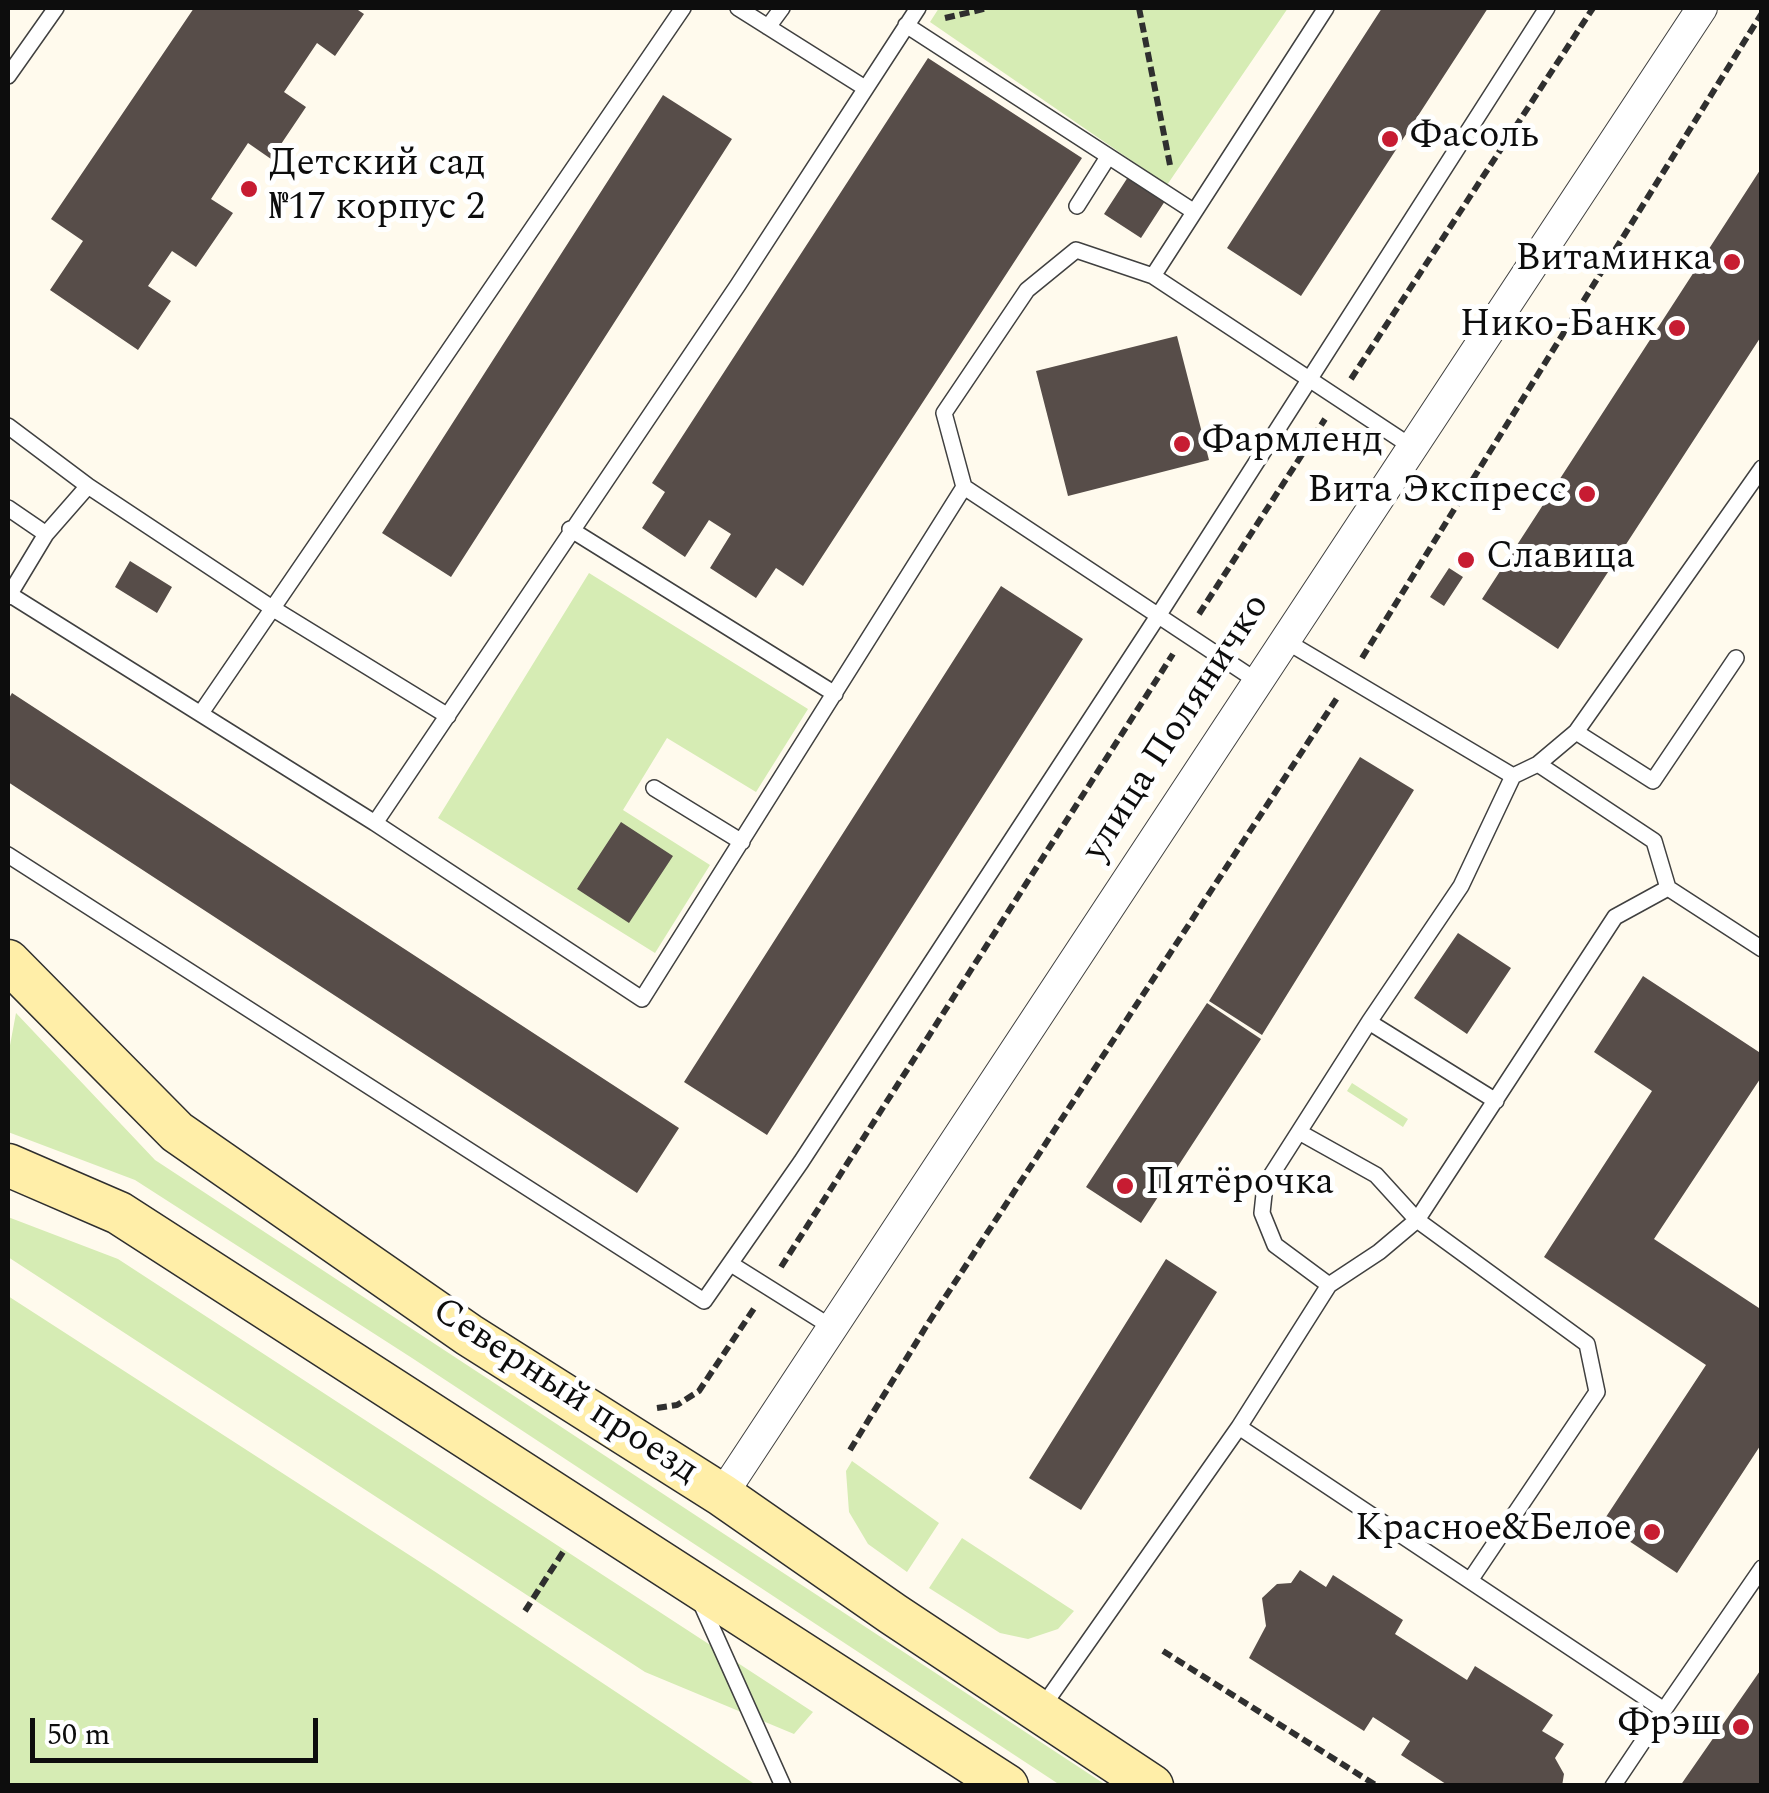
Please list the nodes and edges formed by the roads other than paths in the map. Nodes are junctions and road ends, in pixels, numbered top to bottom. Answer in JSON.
{"nodes":[{"id":1,"x":56,"y":8,"type":"edge"},
{"id":2,"x":683,"y":8,"type":"edge"},
{"id":3,"x":738,"y":8,"type":"edge"},
{"id":4,"x":782,"y":8,"type":"edge"},
{"id":5,"x":918,"y":8,"type":"edge"},
{"id":6,"x":1326,"y":8,"type":"edge"},
{"id":7,"x":1547,"y":8,"type":"edge"},
{"id":8,"x":1702,"y":8,"type":"edge"},
{"id":9,"x":768,"y":28,"type":"junction"},
{"id":10,"x":912,"y":28,"type":"junction"},
{"id":11,"x":8,"y":76,"type":"edge"},
{"id":12,"x":865,"y":88,"type":"junction"},
{"id":13,"x":1108,"y":156,"type":"junction"},
{"id":14,"x":1077,"y":206,"type":"dead end"},
{"id":15,"x":1193,"y":211,"type":"junction"},
{"id":16,"x":1153,"y":276,"type":"junction"},
{"id":17,"x":1308,"y":381,"type":"junction"},
{"id":18,"x":8,"y":426,"type":"edge"},
{"id":19,"x":1412,"y":448,"type":"junction"},
{"id":20,"x":1762,"y":468,"type":"edge"},
{"id":21,"x":88,"y":486,"type":"junction"},
{"id":22,"x":964,"y":487,"type":"junction"},
{"id":23,"x":8,"y":508,"type":"edge"},
{"id":24,"x":570,"y":529,"type":"junction"},
{"id":25,"x":46,"y":534,"type":"junction"},
{"id":26,"x":8,"y":595,"type":"edge"},
{"id":27,"x":272,"y":608,"type":"junction"},
{"id":28,"x":1158,"y":616,"type":"junction"},
{"id":29,"x":1284,"y":640,"type":"junction"},
{"id":30,"x":1736,"y":658,"type":"dead end"},
{"id":31,"x":1257,"y":681,"type":"junction"},
{"id":32,"x":835,"y":694,"type":"junction"},
{"id":33,"x":201,"y":713,"type":"junction"},
{"id":34,"x":448,"y":716,"type":"junction"},
{"id":35,"x":1576,"y":732,"type":"junction"},
{"id":36,"x":1538,"y":764,"type":"junction"},
{"id":37,"x":1513,"y":776,"type":"junction"},
{"id":38,"x":654,"y":788,"type":"dead end"},
{"id":39,"x":375,"y":823,"type":"junction"},
{"id":40,"x":742,"y":842,"type":"junction"},
{"id":41,"x":8,"y":854,"type":"edge"},
{"id":42,"x":1668,"y":888,"type":"junction"},
{"id":43,"x":1762,"y":949,"type":"edge"},
{"id":44,"x":8,"y":962,"type":"edge"},
{"id":45,"x":1369,"y":1022,"type":"junction"},
{"id":46,"x":1496,"y":1101,"type":"junction"},
{"id":47,"x":1300,"y":1132,"type":"junction"},
{"id":48,"x":8,"y":1166,"type":"edge"},
{"id":49,"x":1417,"y":1220,"type":"junction"},
{"id":50,"x":730,"y":1264,"type":"junction"},
{"id":51,"x":1329,"y":1285,"type":"junction"},
{"id":52,"x":832,"y":1328,"type":"junction"},
{"id":53,"x":1239,"y":1427,"type":"junction"},
{"id":54,"x":722,"y":1495,"type":"junction"},
{"id":55,"x":1762,"y":1568,"type":"edge"},
{"id":56,"x":690,"y":1579,"type":"junction"},
{"id":57,"x":1471,"y":1579,"type":"junction"},
{"id":58,"x":1040,"y":1710,"type":"junction"},
{"id":59,"x":1664,"y":1710,"type":"junction"},
{"id":60,"x":783,"y":1786,"type":"edge"},
{"id":61,"x":1007,"y":1786,"type":"edge"},
{"id":62,"x":1152,"y":1786,"type":"edge"},
{"id":63,"x":1614,"y":1786,"type":"edge"}],
"edges":[{"from":1,"to":11,"type":"lane"},
{"from":2,"to":27,"type":"lane"},
{"from":3,"to":9,"type":"lane"},
{"from":4,"to":9,"type":"lane"},
{"from":5,"to":10,"type":"lane"},
{"from":6,"to":15,"type":"lane"},
{"from":7,"to":17,"type":"lane"},
{"from":8,"to":19,"type":"street","name":"улица Поляничко"},
{"from":9,"to":12,"type":"lane"},
{"from":10,"to":12,"type":"lane"},
{"from":10,"to":13,"type":"lane"},
{"from":12,"to":24,"type":"lane"},
{"from":13,"to":14,"type":"lane"},
{"from":13,"to":15,"type":"lane"},
{"from":15,"to":16,"type":"lane"},
{"from":16,"to":17,"type":"lane"},
{"from":16,"to":22,"type":"lane"},
{"from":17,"to":19,"type":"lane"},
{"from":17,"to":28,"type":"lane"},
{"from":18,"to":21,"type":"lane"},
{"from":19,"to":29,"type":"street","name":"улица Поляничко"},
{"from":20,"to":35,"type":"lane"},
{"from":21,"to":25,"type":"lane"},
{"from":21,"to":27,"type":"lane"},
{"from":22,"to":28,"type":"lane"},
{"from":22,"to":32,"type":"lane"},
{"from":23,"to":25,"type":"lane"},
{"from":24,"to":32,"type":"lane"},
{"from":24,"to":34,"type":"lane"},
{"from":25,"to":26,"type":"lane"},
{"from":26,"to":33,"type":"lane"},
{"from":27,"to":33,"type":"lane"},
{"from":27,"to":34,"type":"lane"},
{"from":28,"to":31,"type":"lane"},
{"from":28,"to":50,"type":"lane"},
{"from":29,"to":31,"type":"street","name":"улица Поляничко"},
{"from":29,"to":37,"type":"lane"},
{"from":30,"to":35,"type":"lane"},
{"from":31,"to":52,"type":"street","name":"улица Поляничко"},
{"from":32,"to":40,"type":"lane"},
{"from":33,"to":39,"type":"lane"},
{"from":34,"to":39,"type":"lane"},
{"from":35,"to":36,"type":"lane"},
{"from":36,"to":37,"type":"lane"},
{"from":36,"to":42,"type":"lane"},
{"from":37,"to":45,"type":"lane"},
{"from":38,"to":40,"type":"lane"},
{"from":39,"to":40,"type":"lane"},
{"from":41,"to":50,"type":"lane"},
{"from":42,"to":43,"type":"lane"},
{"from":42,"to":46,"type":"lane"},
{"from":44,"to":54,"type":"main road","name":"Северный проезд"},
{"from":45,"to":46,"type":"lane"},
{"from":45,"to":47,"type":"lane"},
{"from":46,"to":49,"type":"lane"},
{"from":47,"to":49,"type":"lane"},
{"from":47,"to":51,"type":"lane"},
{"from":48,"to":56,"type":"main road"},
{"from":49,"to":51,"type":"lane"},
{"from":49,"to":57,"type":"lane"},
{"from":50,"to":52,"type":"lane"},
{"from":51,"to":53,"type":"lane"},
{"from":52,"to":54,"type":"street","name":"улица Поляничко"},
{"from":53,"to":57,"type":"lane"},
{"from":53,"to":58,"type":"lane"},
{"from":54,"to":58,"type":"main road","name":"Северный проезд"},
{"from":55,"to":59,"type":"lane"},
{"from":56,"to":60,"type":"lane"},
{"from":56,"to":61,"type":"main road"},
{"from":57,"to":59,"type":"lane"},
{"from":58,"to":62,"type":"main road","name":"Северный проезд"},
{"from":59,"to":63,"type":"lane"}]}
